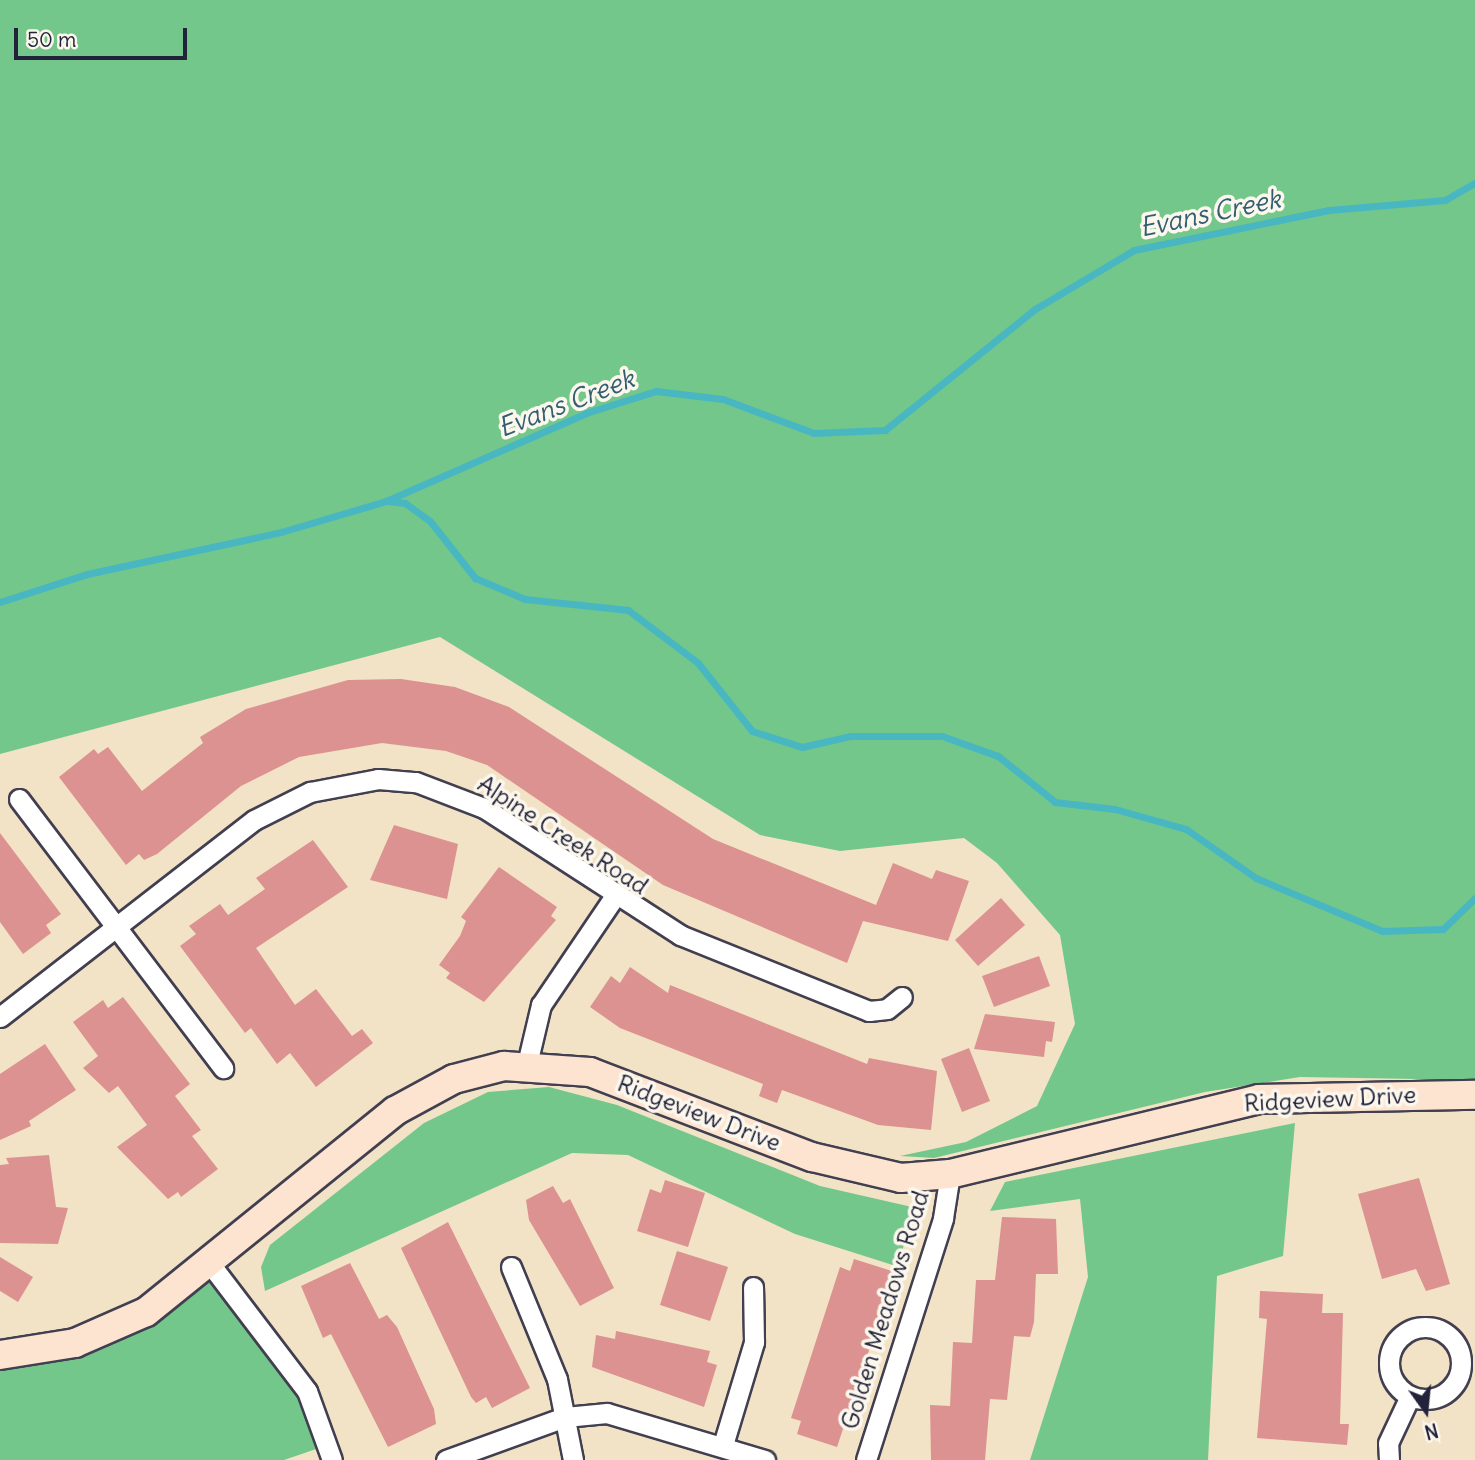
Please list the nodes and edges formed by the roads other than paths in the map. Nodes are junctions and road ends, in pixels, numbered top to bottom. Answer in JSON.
{"nodes":[{"id":1,"x":19,"y":799,"type":"dead end"},
{"id":2,"x":614,"y":897,"type":"junction"},
{"id":3,"x":116,"y":925,"type":"junction"},
{"id":4,"x":902,"y":997,"type":"dead end"},
{"id":5,"x":0,"y":1017,"type":"edge"},
{"id":6,"x":527,"y":1064,"type":"junction"},
{"id":7,"x":223,"y":1068,"type":"dead end"},
{"id":8,"x":1475,"y":1095,"type":"edge"},
{"id":9,"x":950,"y":1174,"type":"junction"},
{"id":10,"x":211,"y":1265,"type":"junction"},
{"id":11,"x":511,"y":1268,"type":"dead end"},
{"id":12,"x":753,"y":1287,"type":"dead end"},
{"id":13,"x":0,"y":1355,"type":"edge"},
{"id":14,"x":1410,"y":1396,"type":"dead end"},
{"id":15,"x":565,"y":1417,"type":"junction"},
{"id":16,"x":723,"y":1445,"type":"junction"},
{"id":17,"x":332,"y":1460,"type":"edge"},
{"id":18,"x":446,"y":1460,"type":"edge"},
{"id":19,"x":573,"y":1460,"type":"edge"},
{"id":20,"x":765,"y":1460,"type":"edge"},
{"id":21,"x":866,"y":1460,"type":"edge"},
{"id":22,"x":1389,"y":1460,"type":"edge"}],
"edges":[{"from":1,"to":3,"type":"street"},
{"from":2,"to":3,"type":"street","name":"Alpine Creek Road"},
{"from":2,"to":4,"type":"street","name":"Alpine Creek Road"},
{"from":2,"to":6,"type":"street"},
{"from":3,"to":5,"type":"street","name":"Alpine Creek Road"},
{"from":3,"to":7,"type":"street"},
{"from":6,"to":9,"type":"street","name":"Ridgeview Drive"},
{"from":6,"to":10,"type":"street","name":"Ridgeview Drive"},
{"from":8,"to":9,"type":"street","name":"Ridgeview Drive"},
{"from":9,"to":21,"type":"street","name":"Golden Meadows Road"},
{"from":10,"to":13,"type":"street","name":"Ridgeview Drive"},
{"from":10,"to":17,"type":"street"},
{"from":11,"to":15,"type":"street"},
{"from":12,"to":16,"type":"street"},
{"from":14,"to":22,"type":"street"},
{"from":15,"to":16,"type":"street"},
{"from":15,"to":18,"type":"street"},
{"from":15,"to":19,"type":"street"},
{"from":16,"to":20,"type":"street"}]}
